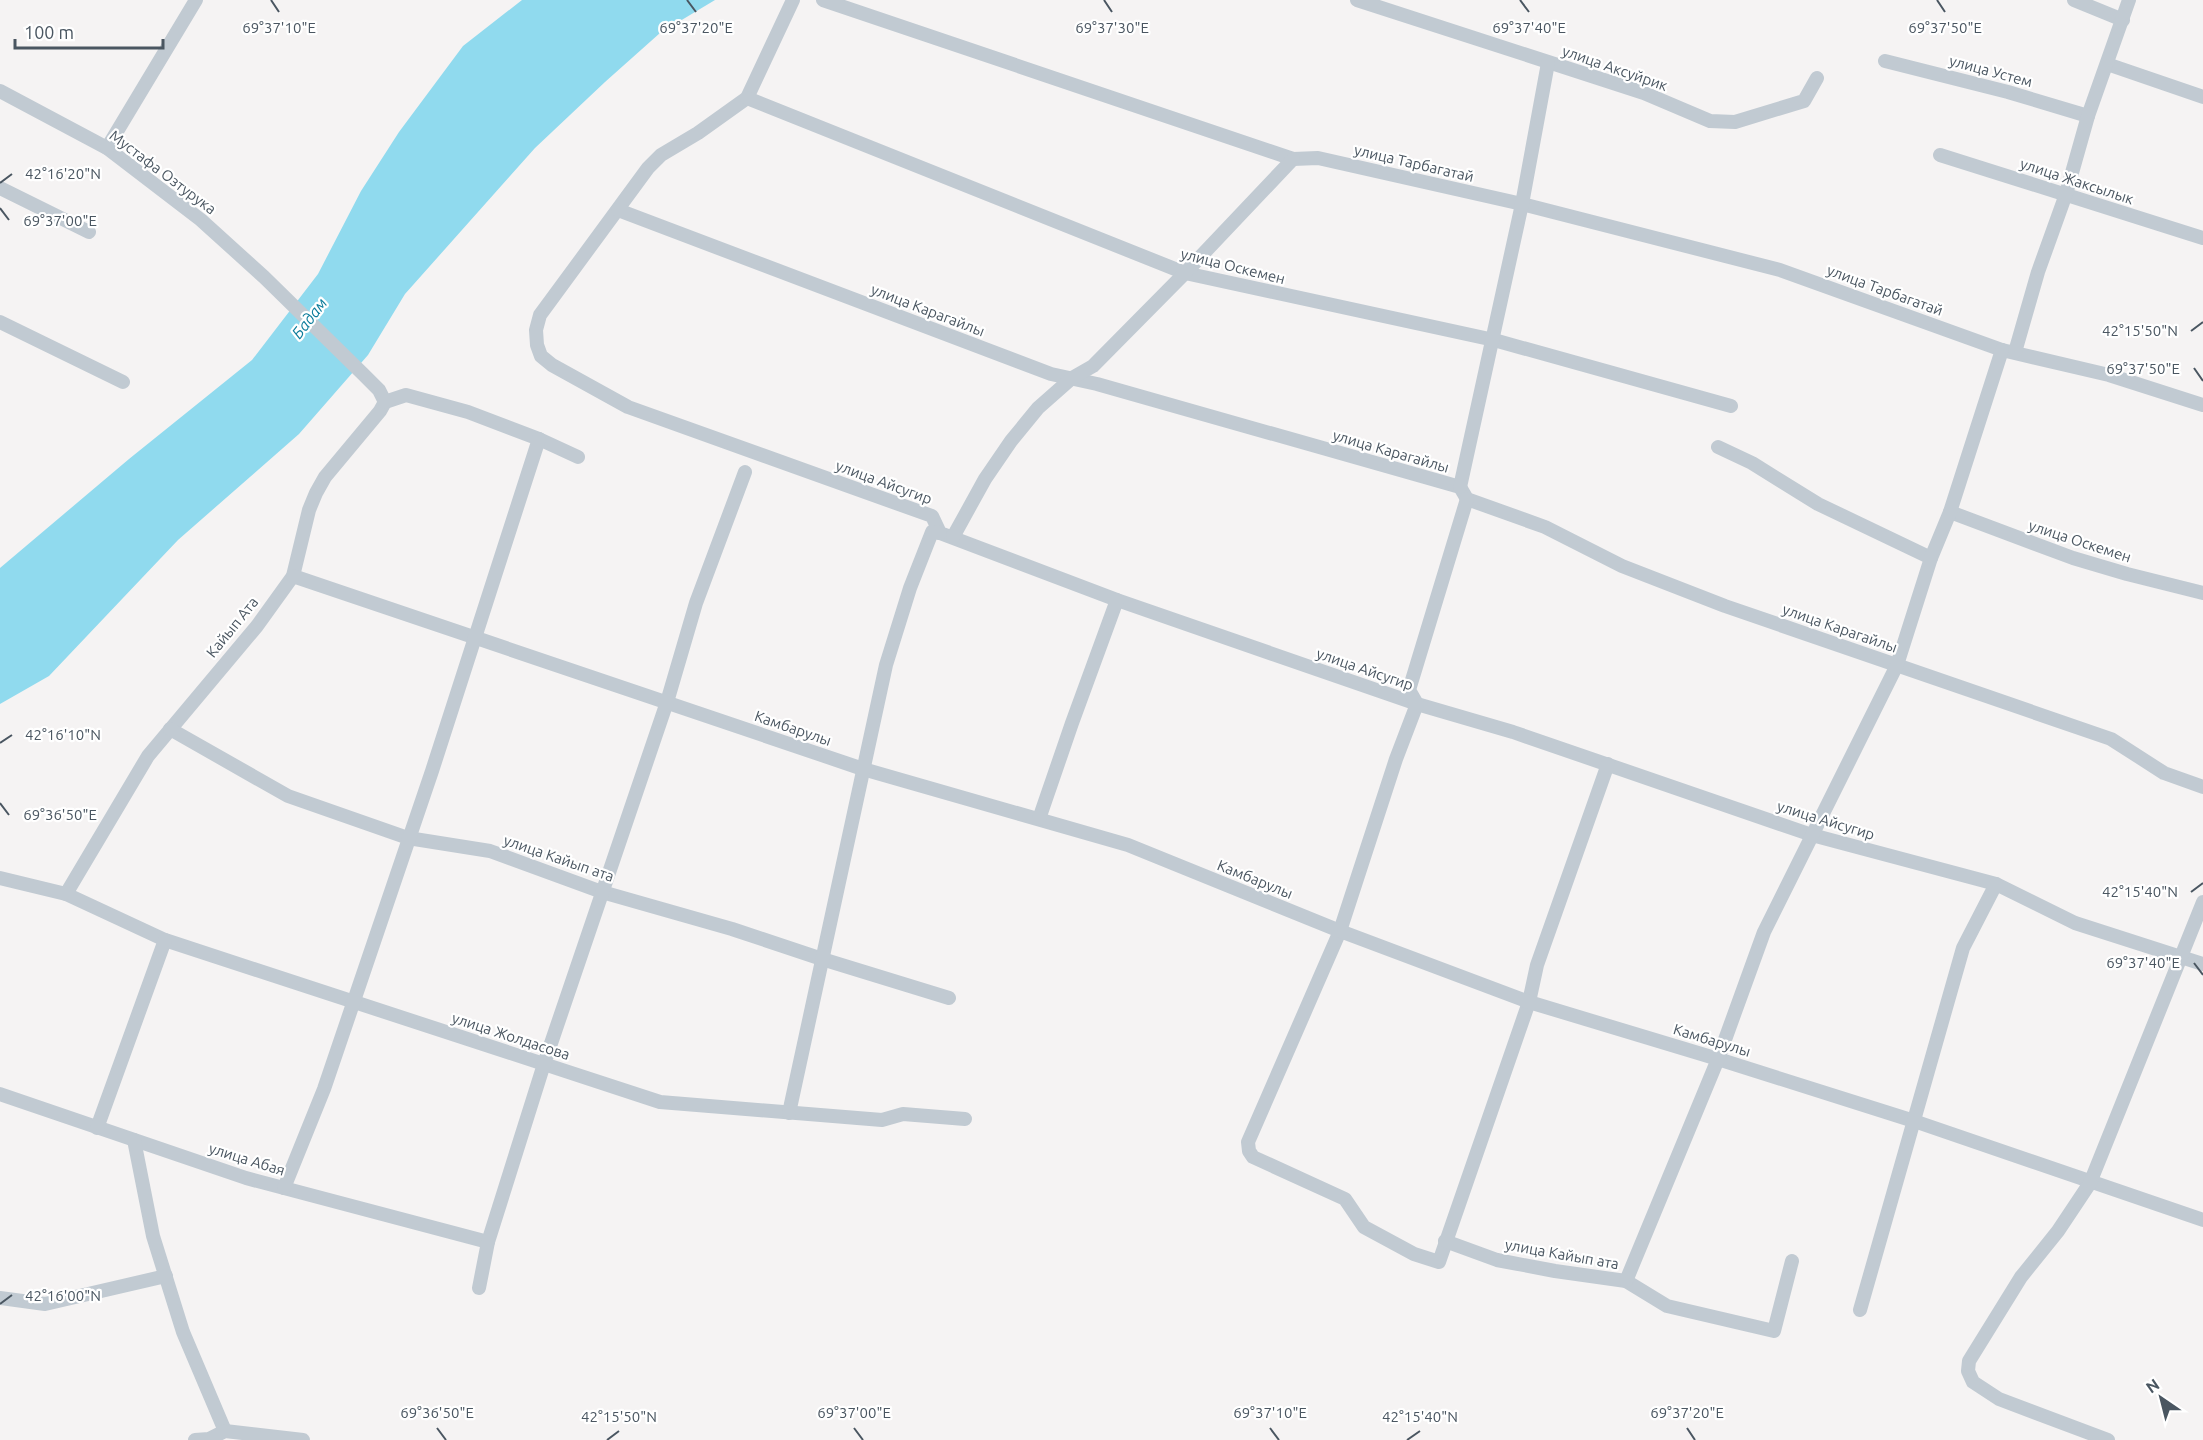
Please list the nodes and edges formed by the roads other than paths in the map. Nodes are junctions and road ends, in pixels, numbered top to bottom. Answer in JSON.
{"nodes":[{"id":1,"x":196,"y":0,"type":"edge"},
{"id":2,"x":793,"y":0,"type":"edge"},
{"id":3,"x":823,"y":0,"type":"edge"},
{"id":4,"x":1357,"y":0,"type":"edge"},
{"id":5,"x":2074,"y":0,"type":"edge"},
{"id":6,"x":2129,"y":0,"type":"edge"},
{"id":7,"x":2123,"y":20,"type":"junction"},
{"id":8,"x":1885,"y":61,"type":"dead end"},
{"id":9,"x":1548,"y":63,"type":"junction"},
{"id":10,"x":2107,"y":64,"type":"junction"},
{"id":11,"x":1817,"y":78,"type":"dead end"},
{"id":12,"x":0,"y":91,"type":"edge"},
{"id":13,"x":747,"y":98,"type":"junction"},
{"id":14,"x":2203,"y":98,"type":"edge"},
{"id":15,"x":2088,"y":116,"type":"junction"},
{"id":16,"x":107,"y":148,"type":"junction"},
{"id":17,"x":1940,"y":155,"type":"dead end"},
{"id":18,"x":1293,"y":159,"type":"junction"},
{"id":19,"x":0,"y":188,"type":"edge"},
{"id":20,"x":2066,"y":194,"type":"junction"},
{"id":21,"x":1522,"y":204,"type":"junction"},
{"id":22,"x":618,"y":210,"type":"junction"},
{"id":23,"x":89,"y":232,"type":"dead end"},
{"id":24,"x":2203,"y":238,"type":"edge"},
{"id":25,"x":1185,"y":273,"type":"junction"},
{"id":26,"x":0,"y":321,"type":"edge"},
{"id":27,"x":1494,"y":340,"type":"junction"},
{"id":28,"x":2008,"y":351,"type":"junction"},
{"id":29,"x":1072,"y":378,"type":"junction"},
{"id":30,"x":123,"y":382,"type":"dead end"},
{"id":31,"x":386,"y":402,"type":"junction"},
{"id":32,"x":2203,"y":405,"type":"edge"},
{"id":33,"x":1731,"y":406,"type":"dead end"},
{"id":34,"x":539,"y":439,"type":"junction"},
{"id":35,"x":1718,"y":447,"type":"dead end"},
{"id":36,"x":578,"y":458,"type":"dead end"},
{"id":37,"x":745,"y":472,"type":"dead end"},
{"id":38,"x":1464,"y":494,"type":"junction"},
{"id":39,"x":1950,"y":512,"type":"junction"},
{"id":40,"x":946,"y":535,"type":"junction"},
{"id":41,"x":1931,"y":558,"type":"junction"},
{"id":42,"x":293,"y":576,"type":"junction"},
{"id":43,"x":2203,"y":593,"type":"edge"},
{"id":44,"x":1117,"y":600,"type":"junction"},
{"id":45,"x":475,"y":636,"type":"junction"},
{"id":46,"x":1896,"y":664,"type":"junction"},
{"id":47,"x":667,"y":702,"type":"junction"},
{"id":48,"x":1417,"y":704,"type":"junction"},
{"id":49,"x":170,"y":729,"type":"junction"},
{"id":50,"x":1608,"y":764,"type":"junction"},
{"id":51,"x":863,"y":769,"type":"junction"},
{"id":52,"x":2203,"y":787,"type":"edge"},
{"id":53,"x":1039,"y":819,"type":"junction"},
{"id":54,"x":1812,"y":835,"type":"junction"},
{"id":55,"x":408,"y":838,"type":"junction"},
{"id":56,"x":0,"y":878,"type":"edge"},
{"id":57,"x":1996,"y":884,"type":"junction"},
{"id":58,"x":602,"y":892,"type":"junction"},
{"id":59,"x":66,"y":894,"type":"junction"},
{"id":60,"x":2203,"y":902,"type":"edge"},
{"id":61,"x":1340,"y":931,"type":"junction"},
{"id":62,"x":165,"y":940,"type":"junction"},
{"id":63,"x":2180,"y":957,"type":"junction"},
{"id":64,"x":822,"y":959,"type":"junction"},
{"id":65,"x":2203,"y":964,"type":"edge"},
{"id":66,"x":949,"y":998,"type":"dead end"},
{"id":67,"x":1529,"y":1002,"type":"junction"},
{"id":68,"x":352,"y":1003,"type":"junction"},
{"id":69,"x":1718,"y":1059,"type":"junction"},
{"id":70,"x":544,"y":1064,"type":"junction"},
{"id":71,"x":0,"y":1094,"type":"edge"},
{"id":72,"x":789,"y":1113,"type":"junction"},
{"id":73,"x":965,"y":1119,"type":"dead end"},
{"id":74,"x":1914,"y":1121,"type":"junction"},
{"id":75,"x":97,"y":1128,"type":"junction"},
{"id":76,"x":134,"y":1140,"type":"junction"},
{"id":77,"x":2090,"y":1183,"type":"junction"},
{"id":78,"x":284,"y":1188,"type":"junction"},
{"id":79,"x":2203,"y":1220,"type":"edge"},
{"id":80,"x":1445,"y":1241,"type":"junction"},
{"id":81,"x":488,"y":1242,"type":"junction"},
{"id":82,"x":1792,"y":1262,"type":"dead end"},
{"id":83,"x":166,"y":1275,"type":"junction"},
{"id":84,"x":1626,"y":1281,"type":"junction"},
{"id":85,"x":479,"y":1288,"type":"dead end"},
{"id":86,"x":0,"y":1298,"type":"edge"},
{"id":87,"x":1860,"y":1310,"type":"dead end"},
{"id":88,"x":225,"y":1431,"type":"junction"},
{"id":89,"x":195,"y":1440,"type":"edge"},
{"id":90,"x":303,"y":1440,"type":"edge"},
{"id":91,"x":2108,"y":1440,"type":"edge"}],
"edges":[{"from":1,"to":16,"type":"street"},
{"from":2,"to":13,"type":"street"},
{"from":3,"to":18,"type":"street","name":"улица Тарбагатай"},
{"from":4,"to":9,"type":"street","name":"улица Аксуйрик"},
{"from":5,"to":7,"type":"street"},
{"from":6,"to":7,"type":"street"},
{"from":7,"to":10,"type":"street"},
{"from":8,"to":15,"type":"street","name":"улица Устем"},
{"from":9,"to":11,"type":"street","name":"улица Аксуйрик"},
{"from":9,"to":21,"type":"street"},
{"from":10,"to":14,"type":"street"},
{"from":10,"to":15,"type":"street"},
{"from":12,"to":16,"type":"street","name":"Мустафа Озтурука"},
{"from":13,"to":22,"type":"street"},
{"from":13,"to":25,"type":"street","name":"улица Оскемен"},
{"from":15,"to":20,"type":"street"},
{"from":16,"to":31,"type":"street","name":"Мустафа Озтурука"},
{"from":17,"to":20,"type":"street","name":"улица Жаксылык"},
{"from":18,"to":21,"type":"street","name":"улица Тарбагатай"},
{"from":18,"to":25,"type":"street"},
{"from":19,"to":23,"type":"street"},
{"from":20,"to":24,"type":"street","name":"улица Жаксылык"},
{"from":20,"to":28,"type":"street"},
{"from":21,"to":27,"type":"street"},
{"from":21,"to":28,"type":"street","name":"улица Тарбагатай"},
{"from":22,"to":29,"type":"street","name":"улица Карагайлы"},
{"from":22,"to":40,"type":"street","name":"улица Айсугир"},
{"from":25,"to":27,"type":"street","name":"улица Оскемен"},
{"from":25,"to":29,"type":"street"},
{"from":26,"to":30,"type":"street"},
{"from":27,"to":33,"type":"street","name":"улица Оскемен"},
{"from":27,"to":38,"type":"street"},
{"from":28,"to":32,"type":"street","name":"улица Тарбагатай"},
{"from":28,"to":39,"type":"street"},
{"from":29,"to":38,"type":"street","name":"улица Карагайлы"},
{"from":29,"to":40,"type":"street"},
{"from":31,"to":34,"type":"street"},
{"from":31,"to":42,"type":"street","name":"Кайып Ата"},
{"from":34,"to":36,"type":"street"},
{"from":34,"to":45,"type":"street"},
{"from":35,"to":41,"type":"street"},
{"from":37,"to":47,"type":"street"},
{"from":38,"to":46,"type":"street","name":"улица Карагайлы"},
{"from":38,"to":48,"type":"street"},
{"from":39,"to":41,"type":"street"},
{"from":39,"to":43,"type":"street","name":"улица Оскемен"},
{"from":40,"to":44,"type":"street","name":"улица Айсугир"},
{"from":40,"to":51,"type":"street"},
{"from":41,"to":46,"type":"street"},
{"from":42,"to":45,"type":"street","name":"Камбарулы"},
{"from":42,"to":49,"type":"street","name":"Кайып Ата"},
{"from":44,"to":48,"type":"street","name":"улица Айсугир"},
{"from":44,"to":53,"type":"street"},
{"from":45,"to":47,"type":"street","name":"Камбарулы"},
{"from":45,"to":55,"type":"street"},
{"from":46,"to":52,"type":"street","name":"улица Карагайлы"},
{"from":46,"to":54,"type":"street"},
{"from":47,"to":51,"type":"street","name":"Камбарулы"},
{"from":47,"to":58,"type":"street"},
{"from":48,"to":50,"type":"street","name":"улица Айсугир"},
{"from":48,"to":61,"type":"street"},
{"from":49,"to":55,"type":"street","name":"улица Кайып ата"},
{"from":49,"to":59,"type":"street","name":"Кайып Ата"},
{"from":50,"to":54,"type":"street","name":"улица Айсугир"},
{"from":50,"to":67,"type":"street"},
{"from":51,"to":53,"type":"street","name":"Камбарулы"},
{"from":51,"to":64,"type":"street"},
{"from":53,"to":61,"type":"street","name":"Камбарулы"},
{"from":54,"to":57,"type":"street","name":"улица Айсугир"},
{"from":54,"to":69,"type":"street"},
{"from":55,"to":58,"type":"street","name":"улица Кайып ата"},
{"from":55,"to":68,"type":"street"},
{"from":56,"to":59,"type":"street","name":"улица Жолдасова"},
{"from":57,"to":63,"type":"street","name":"улица Айсугир"},
{"from":57,"to":74,"type":"street"},
{"from":58,"to":64,"type":"street","name":"улица Кайып ата"},
{"from":58,"to":70,"type":"street"},
{"from":59,"to":62,"type":"street","name":"улица Жолдасова"},
{"from":60,"to":63,"type":"street"},
{"from":61,"to":67,"type":"street","name":"Камбарулы"},
{"from":61,"to":80,"type":"street"},
{"from":62,"to":68,"type":"street","name":"улица Жолдасова"},
{"from":62,"to":75,"type":"street"},
{"from":63,"to":65,"type":"street","name":"улица Айсугир"},
{"from":63,"to":77,"type":"street"},
{"from":64,"to":66,"type":"street","name":"улица Кайып ата"},
{"from":64,"to":72,"type":"street"},
{"from":67,"to":69,"type":"street","name":"Камбарулы"},
{"from":67,"to":80,"type":"street"},
{"from":68,"to":70,"type":"street","name":"улица Жолдасова"},
{"from":68,"to":78,"type":"street"},
{"from":69,"to":74,"type":"street","name":"Камбарулы"},
{"from":69,"to":84,"type":"street"},
{"from":70,"to":72,"type":"street","name":"улица Жолдасова"},
{"from":70,"to":81,"type":"street"},
{"from":71,"to":75,"type":"street","name":"улица Абая"},
{"from":72,"to":73,"type":"street","name":"улица Жолдасова"},
{"from":74,"to":77,"type":"street","name":"Камбарулы"},
{"from":74,"to":87,"type":"street"},
{"from":75,"to":76,"type":"street","name":"улица Абая"},
{"from":76,"to":78,"type":"street","name":"улица Абая"},
{"from":76,"to":83,"type":"street"},
{"from":77,"to":79,"type":"street","name":"Камбарулы"},
{"from":77,"to":91,"type":"street"},
{"from":78,"to":81,"type":"street","name":"улица Абая"},
{"from":80,"to":84,"type":"street","name":"улица Кайып ата"},
{"from":81,"to":85,"type":"street"},
{"from":82,"to":84,"type":"street","name":"улица Кайып ата"},
{"from":83,"to":86,"type":"street"},
{"from":83,"to":88,"type":"street"},
{"from":88,"to":89,"type":"street"},
{"from":88,"to":90,"type":"street"}]}
